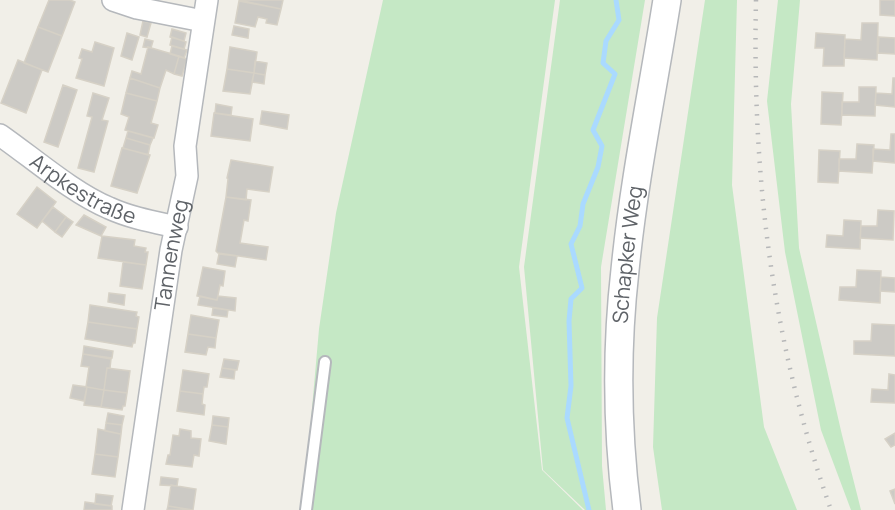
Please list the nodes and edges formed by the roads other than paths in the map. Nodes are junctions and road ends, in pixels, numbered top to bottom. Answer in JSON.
{"nodes":[{"id":1,"x":113,"y":0,"type":"edge"},
{"id":2,"x":207,"y":0,"type":"edge"},
{"id":3,"x":668,"y":0,"type":"edge"},
{"id":4,"x":203,"y":21,"type":"junction"},
{"id":5,"x":0,"y":135,"type":"edge"},
{"id":6,"x":177,"y":227,"type":"junction"},
{"id":7,"x":325,"y":362,"type":"dead end"},
{"id":8,"x":133,"y":510,"type":"edge"},
{"id":9,"x":306,"y":510,"type":"edge"},
{"id":10,"x":627,"y":510,"type":"edge"}],
"edges":[{"from":1,"to":4,"type":"street"},
{"from":2,"to":4,"type":"street","name":"Tannenweg"},
{"from":3,"to":10,"type":"street","name":"Schapker Weg"},
{"from":4,"to":6,"type":"street","name":"Tannenweg"},
{"from":5,"to":6,"type":"street","name":"Arpkestraße"},
{"from":6,"to":8,"type":"street","name":"Tannenweg"},
{"from":7,"to":9,"type":"lane"}]}
